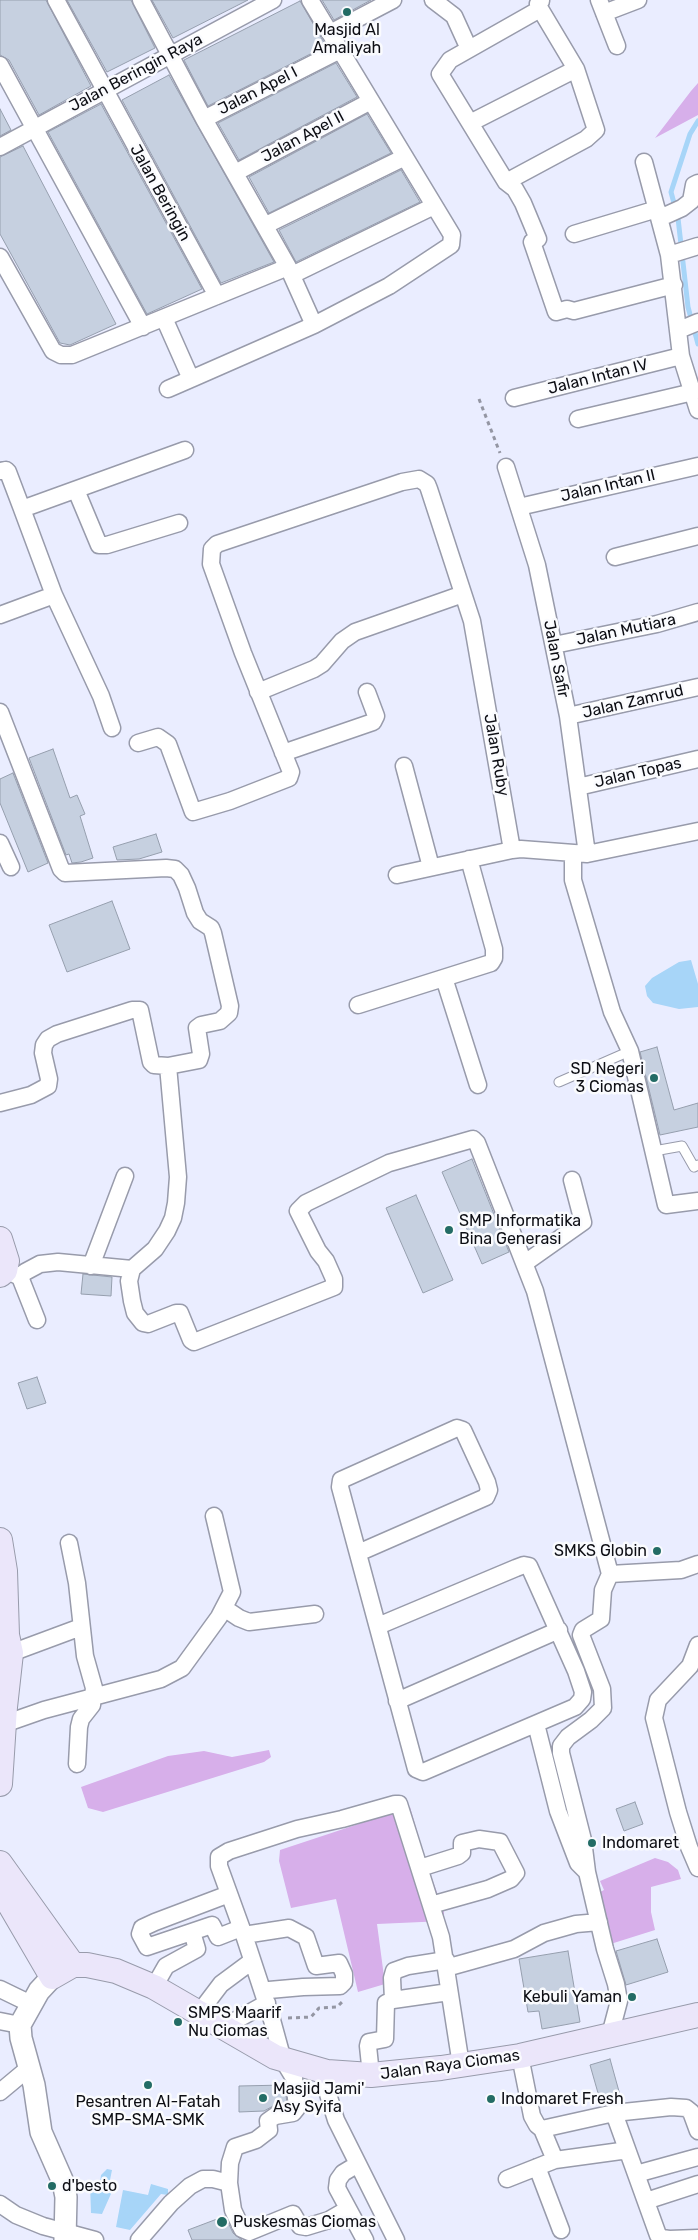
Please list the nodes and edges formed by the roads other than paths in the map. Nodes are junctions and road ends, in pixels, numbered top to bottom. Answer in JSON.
{"nodes":[{"id":1,"x":56,"y":0,"type":"edge"},
{"id":2,"x":141,"y":0,"type":"edge"},
{"id":3,"x":273,"y":0,"type":"edge"},
{"id":4,"x":310,"y":0,"type":"edge"},
{"id":5,"x":393,"y":0,"type":"edge"},
{"id":6,"x":433,"y":0,"type":"edge"},
{"id":7,"x":638,"y":0,"type":"edge"},
{"id":8,"x":542,"y":5,"type":"edge"},
{"id":9,"x":601,"y":6,"type":"edge"},
{"id":10,"x":330,"y":34,"type":"junction"},
{"id":11,"x":617,"y":46,"type":"dead end"},
{"id":12,"x":340,"y":50,"type":"junction"},
{"id":13,"x":469,"y":50,"type":"junction"},
{"id":14,"x":171,"y":55,"type":"junction"},
{"id":15,"x":0,"y":65,"type":"edge"},
{"id":16,"x":576,"y":69,"type":"junction"},
{"id":17,"x":104,"y":90,"type":"junction"},
{"id":18,"x":371,"y":101,"type":"junction"},
{"id":19,"x":204,"y":119,"type":"junction"},
{"id":20,"x":470,"y":123,"type":"junction"},
{"id":21,"x":33,"y":127,"type":"junction"},
{"id":22,"x":0,"y":146,"type":"edge"},
{"id":23,"x":405,"y":157,"type":"junction"},
{"id":24,"x":644,"y":162,"type":"dead end"},
{"id":25,"x":234,"y":173,"type":"junction"},
{"id":26,"x":506,"y":182,"type":"junction"},
{"id":27,"x":698,"y":183,"type":"edge"},
{"id":28,"x":434,"y":206,"type":"junction"},
{"id":29,"x":667,"y":212,"type":"junction"},
{"id":30,"x":266,"y":225,"type":"junction"},
{"id":31,"x":574,"y":234,"type":"dead end"},
{"id":32,"x":698,"y":246,"type":"edge"},
{"id":33,"x":672,"y":254,"type":"junction"},
{"id":34,"x":0,"y":257,"type":"edge"},
{"id":35,"x":290,"y":271,"type":"junction"},
{"id":36,"x":4,"y":274,"type":"edge"},
{"id":37,"x":674,"y":285,"type":"junction"},
{"id":38,"x":217,"y":296,"type":"junction"},
{"id":39,"x":164,"y":318,"type":"junction"},
{"id":40,"x":314,"y":326,"type":"junction"},
{"id":41,"x":687,"y":326,"type":"edge"},
{"id":42,"x":143,"y":327,"type":"junction"},
{"id":43,"x":682,"y":356,"type":"junction"},
{"id":44,"x":191,"y":379,"type":"junction"},
{"id":45,"x":168,"y":389,"type":"dead end"},
{"id":46,"x":693,"y":392,"type":"junction"},
{"id":47,"x":514,"y":398,"type":"dead end"},
{"id":48,"x":698,"y":410,"type":"edge"},
{"id":49,"x":578,"y":419,"type":"dead end"},
{"id":50,"x":185,"y":450,"type":"dead end"},
{"id":51,"x":698,"y":466,"type":"edge"},
{"id":52,"x":506,"y":467,"type":"road end"},
{"id":53,"x":0,"y":471,"type":"edge"},
{"id":54,"x":76,"y":490,"type":"junction"},
{"id":55,"x":519,"y":507,"type":"junction"},
{"id":56,"x":22,"y":509,"type":"junction"},
{"id":57,"x":179,"y":523,"type":"dead end"},
{"id":58,"x":698,"y":536,"type":"edge"},
{"id":59,"x":615,"y":557,"type":"dead end"},
{"id":60,"x":463,"y":594,"type":"junction"},
{"id":61,"x":54,"y":595,"type":"junction"},
{"id":62,"x":698,"y":612,"type":"edge"},
{"id":63,"x":0,"y":615,"type":"edge"},
{"id":64,"x":554,"y":645,"type":"junction"},
{"id":65,"x":698,"y":687,"type":"edge"},
{"id":66,"x":258,"y":692,"type":"junction"},
{"id":67,"x":367,"y":692,"type":"dead end"},
{"id":68,"x":0,"y":712,"type":"edge"},
{"id":69,"x":568,"y":716,"type":"junction"},
{"id":70,"x":112,"y":728,"type":"dead end"},
{"id":71,"x":4,"y":736,"type":"edge"},
{"id":72,"x":138,"y":743,"type":"dead end"},
{"id":73,"x":283,"y":753,"type":"junction"},
{"id":74,"x":698,"y":759,"type":"edge"},
{"id":75,"x":404,"y":766,"type":"dead end"},
{"id":76,"x":578,"y":787,"type":"junction"},
{"id":77,"x":698,"y":831,"type":"edge"},
{"id":78,"x":0,"y":843,"type":"edge"},
{"id":79,"x":512,"y":850,"type":"junction"},
{"id":80,"x":580,"y":854,"type":"junction"},
{"id":81,"x":469,"y":859,"type":"junction"},
{"id":82,"x":12,"y":867,"type":"dead end"},
{"id":83,"x":431,"y":868,"type":"junction"},
{"id":84,"x":397,"y":875,"type":"dead end"},
{"id":85,"x":444,"y":978,"type":"junction"},
{"id":86,"x":358,"y":1005,"type":"dead end"},
{"id":87,"x":630,"y":1051,"type":"junction"},
{"id":88,"x":168,"y":1066,"type":"junction"},
{"id":89,"x":560,"y":1082,"type":"dead end"},
{"id":90,"x":478,"y":1085,"type":"dead end"},
{"id":91,"x":0,"y":1103,"type":"edge"},
{"id":92,"x":654,"y":1151,"type":"junction"},
{"id":93,"x":698,"y":1165,"type":"edge"},
{"id":94,"x":125,"y":1176,"type":"dead end"},
{"id":95,"x":572,"y":1180,"type":"dead end"},
{"id":96,"x":698,"y":1201,"type":"edge"},
{"id":97,"x":0,"y":1239,"type":"edge"},
{"id":98,"x":524,"y":1263,"type":"junction"},
{"id":99,"x":91,"y":1266,"type":"junction"},
{"id":100,"x":132,"y":1269,"type":"junction"},
{"id":101,"x":9,"y":1274,"type":"edge"},
{"id":102,"x":37,"y":1320,"type":"dead end"},
{"id":103,"x":214,"y":1516,"type":"dead end"},
{"id":104,"x":0,"y":1540,"type":"edge"},
{"id":105,"x":69,"y":1543,"type":"dead end"},
{"id":106,"x":358,"y":1553,"type":"junction"},
{"id":107,"x":698,"y":1564,"type":"edge"},
{"id":108,"x":610,"y":1574,"type":"junction"},
{"id":109,"x":224,"y":1608,"type":"junction"},
{"id":110,"x":315,"y":1614,"type":"dead end"},
{"id":111,"x":378,"y":1626,"type":"junction"},
{"id":112,"x":81,"y":1627,"type":"junction"},
{"id":113,"x":559,"y":1630,"type":"junction"},
{"id":114,"x":698,"y":1645,"type":"edge"},
{"id":115,"x":11,"y":1653,"type":"junction"},
{"id":116,"x":94,"y":1697,"type":"junction"},
{"id":117,"x":397,"y":1701,"type":"junction"},
{"id":118,"x":4,"y":1724,"type":"junction"},
{"id":119,"x":536,"y":1724,"type":"junction"},
{"id":120,"x":77,"y":1764,"type":"dead end"},
{"id":121,"x":0,"y":1784,"type":"edge"},
{"id":122,"x":0,"y":1863,"type":"edge"},
{"id":123,"x":420,"y":1868,"type":"junction"},
{"id":124,"x":698,"y":1868,"type":"edge"},
{"id":125,"x":587,"y":1872,"type":"junction"},
{"id":126,"x":0,"y":1888,"type":"edge"},
{"id":127,"x":230,"y":1894,"type":"junction"},
{"id":128,"x":431,"y":1905,"type":"junction"},
{"id":129,"x":599,"y":1922,"type":"junction"},
{"id":130,"x":243,"y":1931,"type":"junction"},
{"id":131,"x":192,"y":1932,"type":"junction"},
{"id":132,"x":252,"y":1961,"type":"junction"},
{"id":133,"x":74,"y":1964,"type":"junction"},
{"id":134,"x":446,"y":1964,"type":"junction"},
{"id":135,"x":52,"y":1977,"type":"junction"},
{"id":136,"x":154,"y":1987,"type":"junction"},
{"id":137,"x":0,"y":1989,"type":"edge"},
{"id":138,"x":449,"y":1992,"type":"junction"},
{"id":139,"x":265,"y":1998,"type":"junction"},
{"id":140,"x":393,"y":2000,"type":"junction"},
{"id":141,"x":33,"y":2005,"type":"junction"},
{"id":142,"x":199,"y":2013,"type":"junction"},
{"id":143,"x":698,"y":2015,"type":"edge"},
{"id":144,"x":10,"y":2023,"type":"edge"},
{"id":145,"x":222,"y":2028,"type":"junction"},
{"id":146,"x":610,"y":2035,"type":"junction"},
{"id":147,"x":520,"y":2056,"type":"junction"},
{"id":148,"x":283,"y":2060,"type":"junction"},
{"id":149,"x":461,"y":2065,"type":"junction"},
{"id":150,"x":30,"y":2067,"type":"junction"},
{"id":151,"x":327,"y":2072,"type":"junction"},
{"id":152,"x":371,"y":2075,"type":"junction"},
{"id":153,"x":0,"y":2092,"type":"edge"},
{"id":154,"x":614,"y":2113,"type":"junction"},
{"id":155,"x":542,"y":2129,"type":"junction"},
{"id":156,"x":698,"y":2130,"type":"edge"},
{"id":157,"x":620,"y":2150,"type":"dead end"},
{"id":158,"x":698,"y":2157,"type":"edge"},
{"id":159,"x":555,"y":2160,"type":"junction"},
{"id":160,"x":358,"y":2164,"type":"junction"},
{"id":161,"x":537,"y":2167,"type":"junction"},
{"id":162,"x":636,"y":2174,"type":"junction"},
{"id":163,"x":507,"y":2179,"type":"dead end"},
{"id":164,"x":229,"y":2183,"type":"junction"},
{"id":165,"x":698,"y":2184,"type":"edge"},
{"id":166,"x":646,"y":2201,"type":"junction"},
{"id":167,"x":0,"y":2204,"type":"edge"},
{"id":168,"x":348,"y":2209,"type":"junction"},
{"id":169,"x":561,"y":2230,"type":"dead end"},
{"id":170,"x":263,"y":2233,"type":"edge"},
{"id":171,"x":65,"y":2236,"type":"edge"},
{"id":172,"x":698,"y":2238,"type":"edge"},
{"id":173,"x":95,"y":2240,"type":"edge"},
{"id":174,"x":139,"y":2240,"type":"edge"},
{"id":175,"x":365,"y":2240,"type":"edge"},
{"id":176,"x":396,"y":2240,"type":"edge"}],
"edges":[{"from":1,"to":17,"type":"street","name":"Jalan Beringin"},
{"from":2,"to":14,"type":"street"},
{"from":3,"to":14,"type":"street","name":"Jalan Beringin Raya"},
{"from":4,"to":10,"type":"street"},
{"from":5,"to":10,"type":"street"},
{"from":6,"to":13,"type":"street"},
{"from":7,"to":9,"type":"street"},
{"from":8,"to":13,"type":"street"},
{"from":8,"to":16,"type":"street"},
{"from":9,"to":11,"type":"street"},
{"from":10,"to":12,"type":"street"},
{"from":12,"to":18,"type":"street"},
{"from":12,"to":19,"type":"street","name":"Jalan Apel I"},
{"from":13,"to":20,"type":"street"},
{"from":14,"to":17,"type":"street","name":"Jalan Beringin Raya"},
{"from":14,"to":19,"type":"street"},
{"from":15,"to":21,"type":"street"},
{"from":16,"to":20,"type":"street"},
{"from":16,"to":26,"type":"street"},
{"from":17,"to":21,"type":"street","name":"Jalan Beringin Raya"},
{"from":17,"to":38,"type":"street","name":"Jalan Beringin"},
{"from":18,"to":23,"type":"street"},
{"from":18,"to":25,"type":"street","name":"Jalan Apel II"},
{"from":19,"to":25,"type":"street"},
{"from":20,"to":26,"type":"street"},
{"from":21,"to":22,"type":"street","name":"Jalan Beringin Raya"},
{"from":21,"to":42,"type":"street"},
{"from":23,"to":28,"type":"street"},
{"from":23,"to":30,"type":"street"},
{"from":24,"to":29,"type":"street"},
{"from":25,"to":30,"type":"street"},
{"from":26,"to":37,"type":"street"},
{"from":27,"to":29,"type":"street"},
{"from":28,"to":35,"type":"street"},
{"from":28,"to":40,"type":"street"},
{"from":29,"to":31,"type":"street"},
{"from":29,"to":33,"type":"street"},
{"from":30,"to":35,"type":"street"},
{"from":32,"to":33,"type":"street"},
{"from":33,"to":37,"type":"street"},
{"from":34,"to":36,"type":"street"},
{"from":35,"to":38,"type":"street"},
{"from":35,"to":40,"type":"street"},
{"from":36,"to":42,"type":"street"},
{"from":37,"to":41,"type":"street"},
{"from":38,"to":39,"type":"street"},
{"from":39,"to":42,"type":"street"},
{"from":39,"to":44,"type":"street"},
{"from":40,"to":44,"type":"street"},
{"from":41,"to":43,"type":"street"},
{"from":43,"to":46,"type":"street"},
{"from":43,"to":47,"type":"street","name":"Jalan Intan IV"},
{"from":44,"to":45,"type":"street"},
{"from":46,"to":48,"type":"street"},
{"from":46,"to":49,"type":"street"},
{"from":50,"to":54,"type":"street"},
{"from":51,"to":55,"type":"street","name":"Jalan Intan II"},
{"from":52,"to":55,"type":"street","name":"Jalan Safir"},
{"from":53,"to":56,"type":"street"},
{"from":54,"to":56,"type":"street"},
{"from":54,"to":57,"type":"street"},
{"from":55,"to":64,"type":"street","name":"Jalan Safir"},
{"from":56,"to":61,"type":"street"},
{"from":58,"to":59,"type":"street"},
{"from":60,"to":66,"type":"street"},
{"from":60,"to":66,"type":"street","name":"Jalan Ruby"},
{"from":60,"to":79,"type":"street","name":"Jalan Ruby"},
{"from":61,"to":63,"type":"street"},
{"from":61,"to":70,"type":"street"},
{"from":62,"to":64,"type":"street","name":"Jalan Mutiara"},
{"from":64,"to":69,"type":"street","name":"Jalan Safir"},
{"from":65,"to":69,"type":"street","name":"Jalan Zamrud"},
{"from":66,"to":73,"type":"street"},
{"from":67,"to":73,"type":"street"},
{"from":68,"to":71,"type":"street"},
{"from":69,"to":76,"type":"street","name":"Jalan Safir"},
{"from":71,"to":88,"type":"street"},
{"from":72,"to":73,"type":"street"},
{"from":74,"to":76,"type":"street","name":"Jalan Topas"},
{"from":75,"to":83,"type":"street"},
{"from":76,"to":80,"type":"street","name":"Jalan Safir"},
{"from":77,"to":80,"type":"street"},
{"from":78,"to":82,"type":"street"},
{"from":79,"to":80,"type":"street"},
{"from":79,"to":81,"type":"street"},
{"from":80,"to":87,"type":"street","name":"Jalan Safir"},
{"from":81,"to":83,"type":"street"},
{"from":81,"to":85,"type":"street"},
{"from":83,"to":84,"type":"street"},
{"from":85,"to":86,"type":"street"},
{"from":85,"to":90,"type":"street"},
{"from":87,"to":89,"type":"lane"},
{"from":87,"to":92,"type":"street","name":"Jalan Safir"},
{"from":88,"to":91,"type":"street"},
{"from":88,"to":100,"type":"street"},
{"from":92,"to":93,"type":"lane"},
{"from":92,"to":96,"type":"street","name":"Jalan Safir"},
{"from":94,"to":99,"type":"street"},
{"from":95,"to":98,"type":"street"},
{"from":97,"to":101,"type":"main road"},
{"from":98,"to":100,"type":"street"},
{"from":98,"to":108,"type":"street"},
{"from":99,"to":100,"type":"street"},
{"from":99,"to":101,"type":"street"},
{"from":101,"to":102,"type":"street"},
{"from":103,"to":109,"type":"street"},
{"from":104,"to":115,"type":"main road"},
{"from":105,"to":112,"type":"street"},
{"from":106,"to":106,"type":"street"},
{"from":106,"to":111,"type":"street"},
{"from":107,"to":108,"type":"street"},
{"from":108,"to":125,"type":"street"},
{"from":109,"to":110,"type":"street"},
{"from":109,"to":116,"type":"street"},
{"from":111,"to":113,"type":"street"},
{"from":111,"to":117,"type":"street"},
{"from":112,"to":115,"type":"street"},
{"from":112,"to":116,"type":"street"},
{"from":113,"to":117,"type":"street"},
{"from":113,"to":119,"type":"street"},
{"from":114,"to":124,"type":"street"},
{"from":115,"to":118,"type":"main road"},
{"from":116,"to":118,"type":"street"},
{"from":116,"to":120,"type":"street"},
{"from":117,"to":119,"type":"street"},
{"from":118,"to":121,"type":"main road"},
{"from":119,"to":125,"type":"street"},
{"from":122,"to":133,"type":"main road"},
{"from":123,"to":127,"type":"street"},
{"from":123,"to":128,"type":"street"},
{"from":123,"to":128,"type":"street"},
{"from":125,"to":129,"type":"street"},
{"from":126,"to":135,"type":"main road"},
{"from":127,"to":130,"type":"street"},
{"from":127,"to":131,"type":"street"},
{"from":128,"to":134,"type":"street"},
{"from":129,"to":134,"type":"street"},
{"from":129,"to":146,"type":"street"},
{"from":130,"to":131,"type":"street"},
{"from":130,"to":132,"type":"street"},
{"from":130,"to":139,"type":"street"},
{"from":131,"to":136,"type":"street"},
{"from":132,"to":139,"type":"street"},
{"from":132,"to":142,"type":"street"},
{"from":133,"to":135,"type":"main road"},
{"from":133,"to":136,"type":"main road","name":"Jalan Raya Ciomas"},
{"from":134,"to":138,"type":"street"},
{"from":134,"to":140,"type":"street"},
{"from":135,"to":141,"type":"street"},
{"from":136,"to":142,"type":"main road","name":"Jalan Raya Ciomas"},
{"from":137,"to":141,"type":"street"},
{"from":138,"to":140,"type":"street"},
{"from":138,"to":149,"type":"street"},
{"from":139,"to":145,"type":"street"},
{"from":139,"to":148,"type":"street"},
{"from":140,"to":152,"type":"street"},
{"from":141,"to":144,"type":"street"},
{"from":142,"to":145,"type":"main road","name":"Jalan Raya Ciomas"},
{"from":143,"to":146,"type":"main road","name":"Jalan Raya Ciomas"},
{"from":144,"to":150,"type":"street"},
{"from":145,"to":148,"type":"main road","name":"Jalan Raya Ciomas"},
{"from":146,"to":147,"type":"main road","name":"Jalan Raya Ciomas"},
{"from":147,"to":149,"type":"main road","name":"Jalan Raya Ciomas"},
{"from":147,"to":155,"type":"street"},
{"from":148,"to":151,"type":"main road","name":"Jalan Raya Ciomas"},
{"from":148,"to":164,"type":"street"},
{"from":149,"to":152,"type":"main road","name":"Jalan Raya Ciomas"},
{"from":150,"to":153,"type":"street"},
{"from":150,"to":171,"type":"street"},
{"from":151,"to":152,"type":"main road","name":"Jalan Raya Ciomas"},
{"from":151,"to":160,"type":"street"},
{"from":154,"to":155,"type":"street"},
{"from":154,"to":156,"type":"street"},
{"from":154,"to":162,"type":"street"},
{"from":155,"to":159,"type":"street"},
{"from":157,"to":159,"type":"street"},
{"from":158,"to":162,"type":"street"},
{"from":159,"to":161,"type":"street"},
{"from":160,"to":168,"type":"street"},
{"from":160,"to":176,"type":"street"},
{"from":161,"to":163,"type":"street"},
{"from":161,"to":169,"type":"street"},
{"from":162,"to":166,"type":"street"},
{"from":164,"to":170,"type":"street"},
{"from":164,"to":174,"type":"street"},
{"from":165,"to":166,"type":"street"},
{"from":166,"to":172,"type":"street"},
{"from":167,"to":171,"type":"street"},
{"from":168,"to":170,"type":"street"},
{"from":168,"to":175,"type":"street"},
{"from":171,"to":173,"type":"street"}]}
